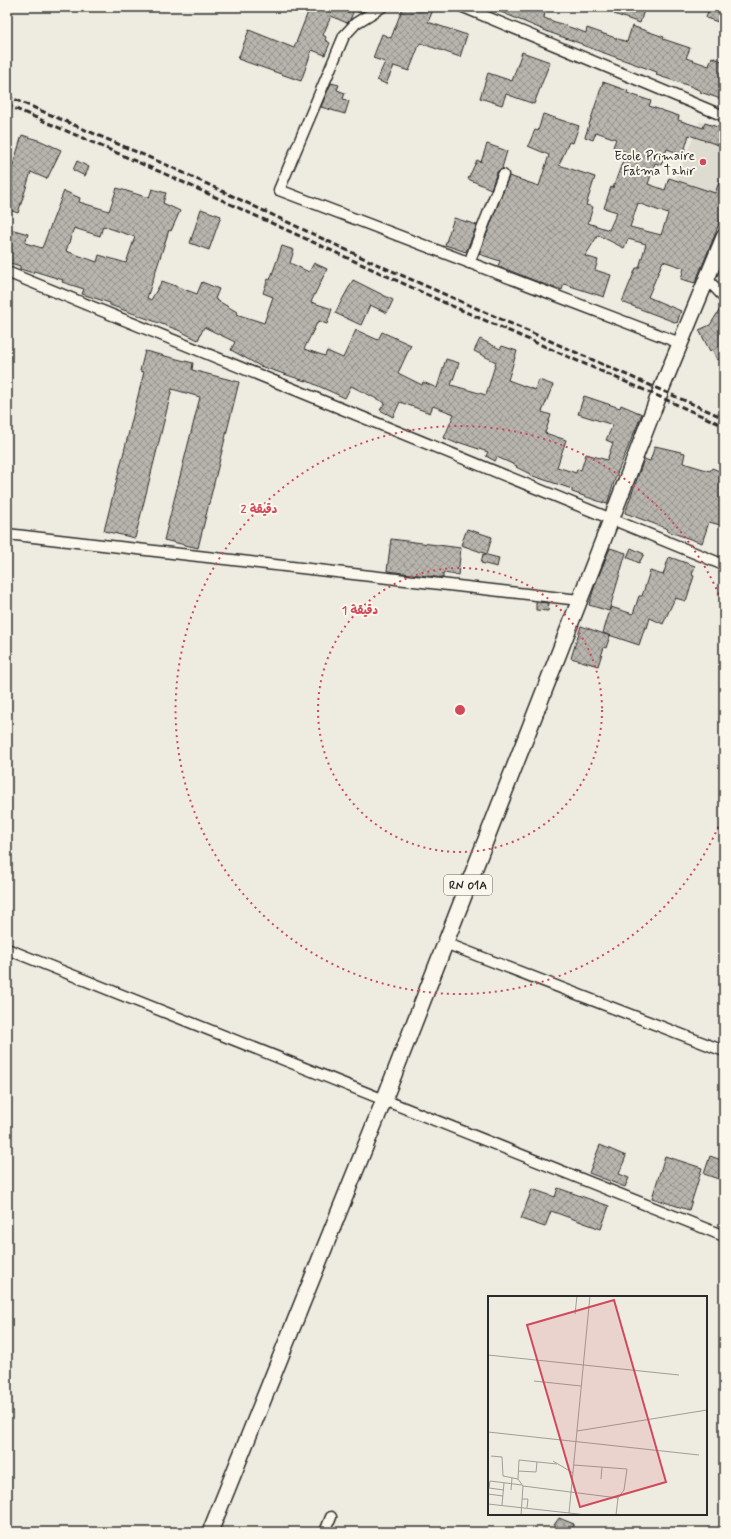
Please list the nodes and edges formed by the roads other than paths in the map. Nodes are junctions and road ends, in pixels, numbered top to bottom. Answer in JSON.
{"nodes":[{"id":1,"x":382,"y":7,"type":"edge"},
{"id":2,"x":463,"y":7,"type":"edge"},
{"id":3,"x":724,"y":116,"type":"edge"},
{"id":4,"x":503,"y":175,"type":"dead end"},
{"id":5,"x":724,"y":237,"type":"edge"},
{"id":6,"x":469,"y":263,"type":"junction"},
{"id":7,"x":7,"y":272,"type":"edge"},
{"id":8,"x":706,"y":278,"type":"junction"},
{"id":9,"x":724,"y":297,"type":"edge"},
{"id":10,"x":680,"y":343,"type":"junction"},
{"id":11,"x":611,"y":520,"type":"junction"},
{"id":12,"x":7,"y":534,"type":"edge"},
{"id":13,"x":724,"y":565,"type":"edge"},
{"id":14,"x":579,"y":600,"type":"junction"},
{"id":15,"x":445,"y":943,"type":"junction"},
{"id":16,"x":7,"y":949,"type":"edge"},
{"id":17,"x":724,"y":1051,"type":"edge"},
{"id":18,"x":384,"y":1100,"type":"junction"},
{"id":19,"x":724,"y":1236,"type":"edge"},
{"id":20,"x":331,"y":1517,"type":"dead end"},
{"id":21,"x":210,"y":1532,"type":"edge"},
{"id":22,"x":325,"y":1532,"type":"edge"}],
"edges":[{"from":1,"to":6,"type":"street"},
{"from":2,"to":3,"type":"street"},
{"from":4,"to":6,"type":"street"},
{"from":5,"to":8,"type":"main road","number":"RN 01A"},
{"from":6,"to":10,"type":"street"},
{"from":7,"to":11,"type":"street"},
{"from":8,"to":9,"type":"street"},
{"from":8,"to":10,"type":"main road","number":"RN 01A"},
{"from":10,"to":11,"type":"main road","number":"RN 01A"},
{"from":11,"to":13,"type":"street"},
{"from":11,"to":14,"type":"main road","number":"RN 01A"},
{"from":12,"to":14,"type":"street"},
{"from":14,"to":15,"type":"main road","number":"RN 01A"},
{"from":15,"to":17,"type":"street"},
{"from":15,"to":18,"type":"main road","number":"RN 01A"},
{"from":16,"to":18,"type":"street"},
{"from":18,"to":19,"type":"street"},
{"from":18,"to":21,"type":"main road","number":"RN 01A"},
{"from":20,"to":22,"type":"street"}]}
